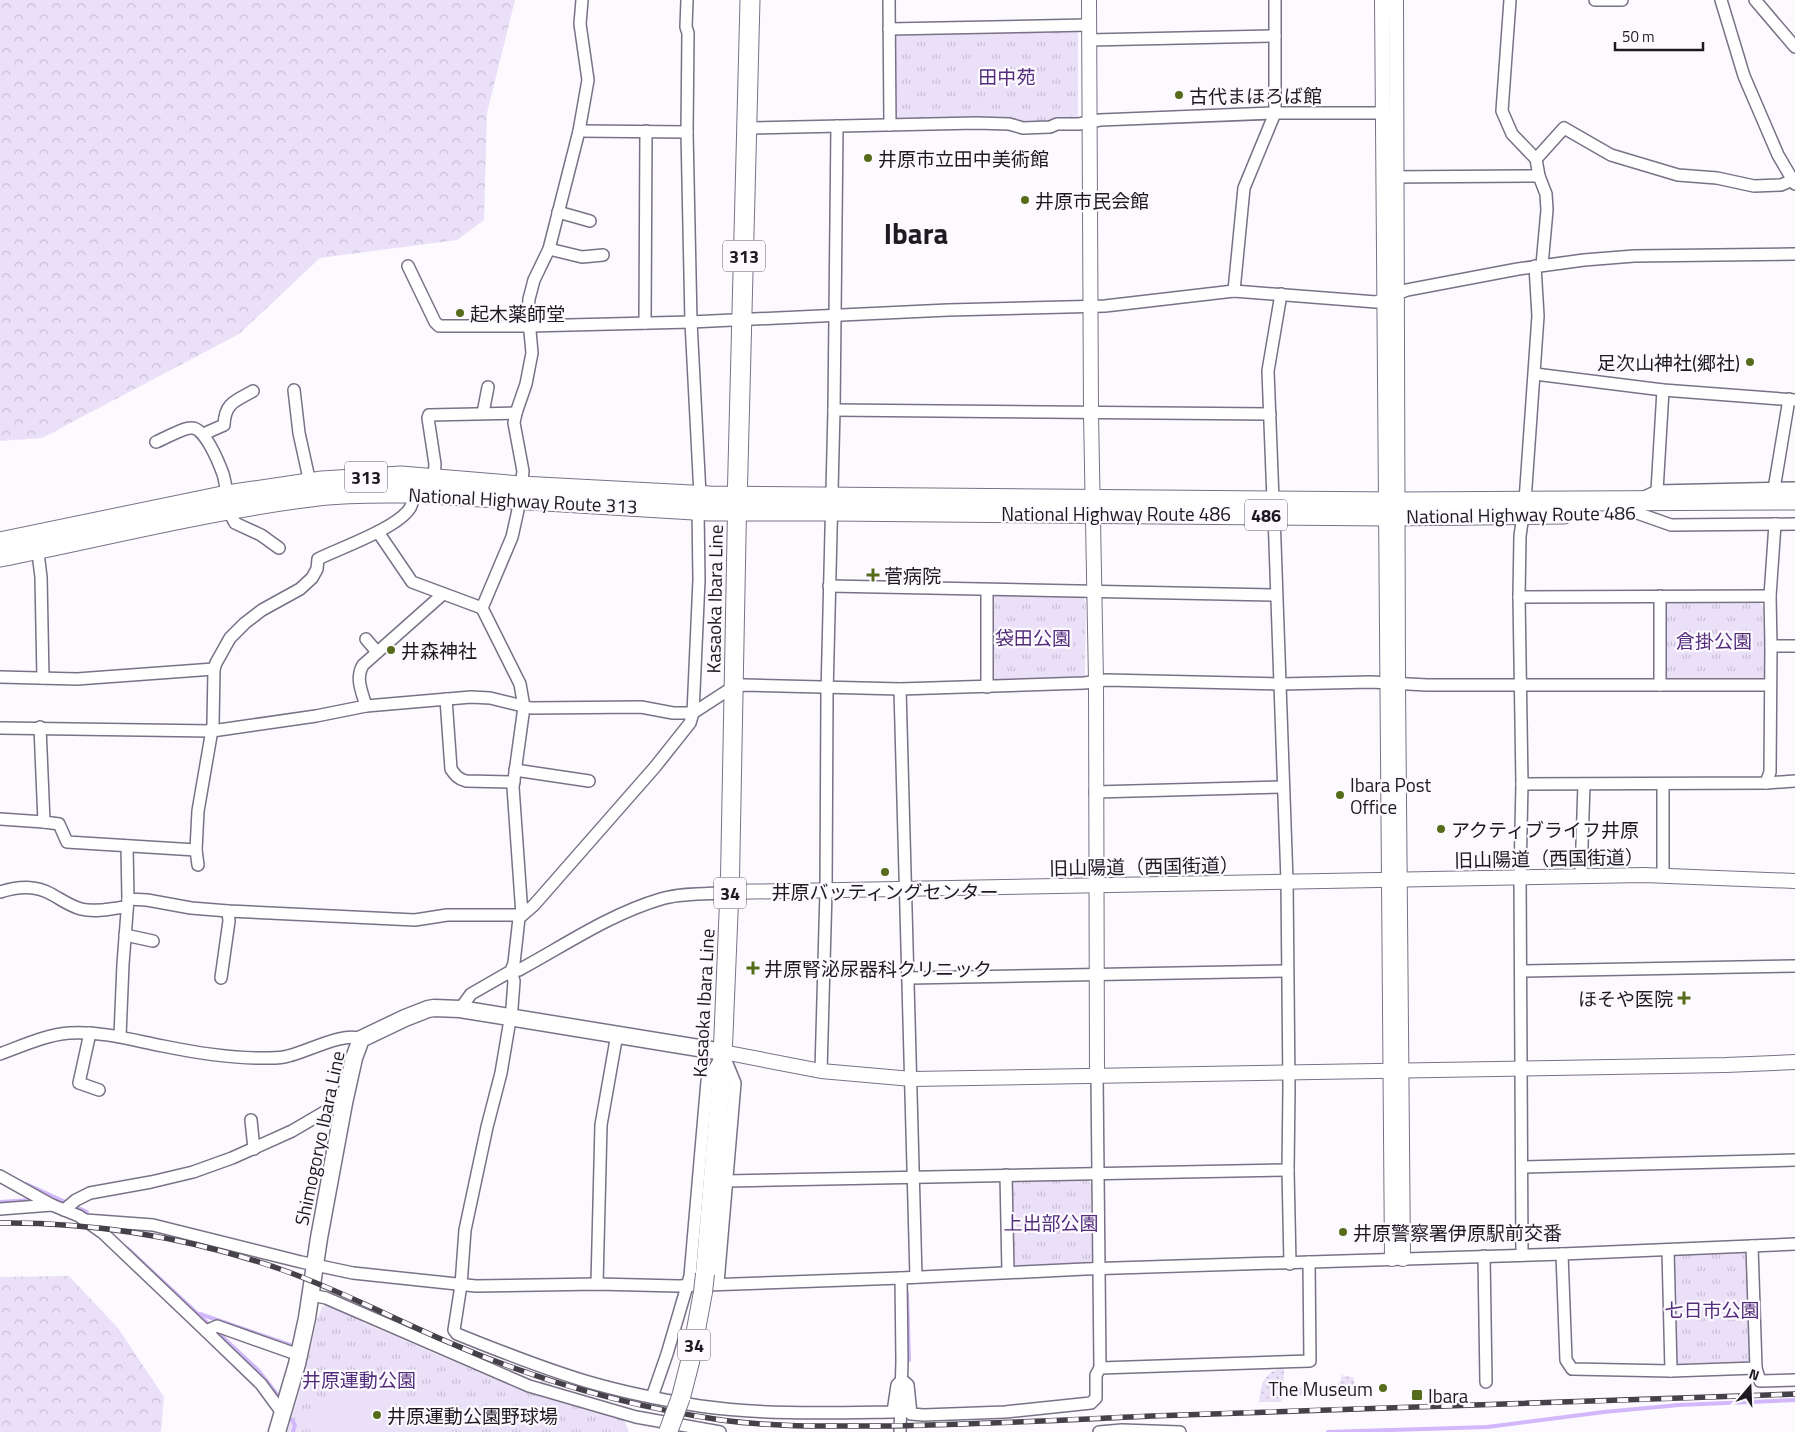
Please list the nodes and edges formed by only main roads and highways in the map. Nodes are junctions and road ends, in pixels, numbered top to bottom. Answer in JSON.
{"nodes":[{"id":1,"x":750,"y":0,"type":"edge"},
{"id":2,"x":520,"y":493,"type":"junction"},
{"id":3,"x":1795,"y":500,"type":"edge"},
{"id":4,"x":228,"y":502,"type":"junction"},
{"id":5,"x":737,"y":503,"type":"junction"},
{"id":6,"x":1637,"y":507,"type":"junction"},
{"id":7,"x":1795,"y":511,"type":"edge"},
{"id":8,"x":0,"y":542,"type":"edge"},
{"id":9,"x":37,"y":543,"type":"junction"},
{"id":10,"x":0,"y":557,"type":"edge"},
{"id":11,"x":723,"y":1052,"type":"junction"},
{"id":12,"x":277,"y":1432,"type":"edge"},
{"id":13,"x":668,"y":1432,"type":"edge"}],
"edges":[{"from":1,"to":5,"type":"highway","number":"313"},
{"from":2,"to":4,"type":"highway","name":"National Highway Route 313","number":"313"},
{"from":2,"to":4,"type":"highway","name":"National Highway Route 313","number":"313"},
{"from":2,"to":5,"type":"highway","name":"National Highway Route 313","number":"313"},
{"from":3,"to":6,"type":"highway","name":"National Highway Route 486","number":"486"},
{"from":4,"to":9,"type":"highway","name":"National Highway Route 313","number":"313"},
{"from":5,"to":6,"type":"highway","name":"National Highway Route 486","number":"486"},
{"from":5,"to":11,"type":"main road","name":"Kasaoka Ibara Line","number":"34"},
{"from":6,"to":7,"type":"highway","name":"National Highway Route 486","number":"486"},
{"from":8,"to":9,"type":"highway","name":"National Highway Route 313","number":"313"},
{"from":9,"to":10,"type":"highway","name":"National Highway Route 313","number":"313"},
{"from":11,"to":12,"type":"main road","name":"Shimogoryo Ibara Line"},
{"from":11,"to":13,"type":"main road","name":"Kasaoka Ibara Line","number":"34","bridge":true}]}
